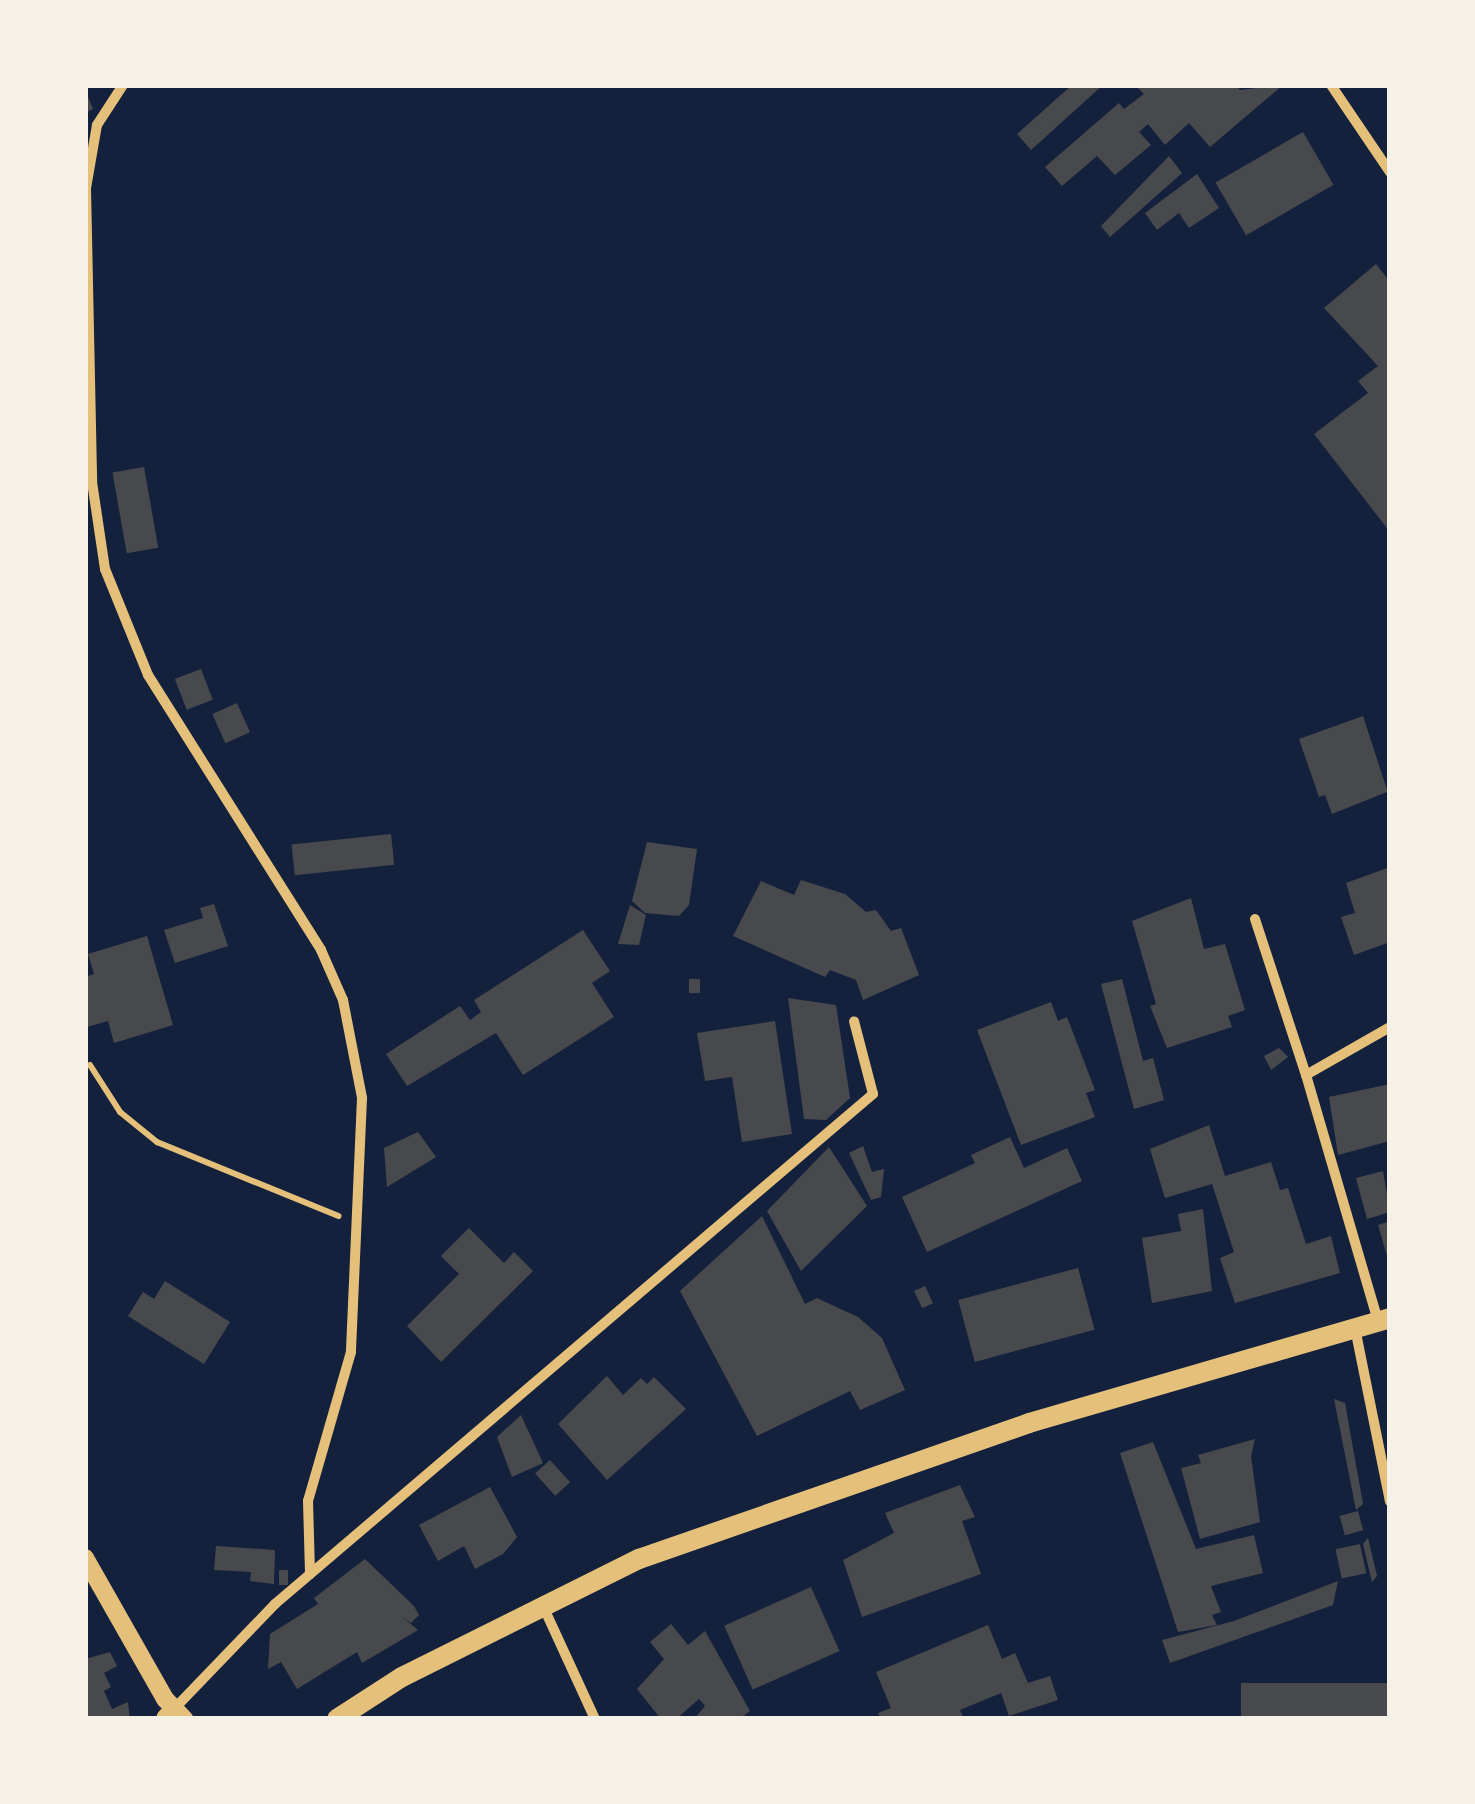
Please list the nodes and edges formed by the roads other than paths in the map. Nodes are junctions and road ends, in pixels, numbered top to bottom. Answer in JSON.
{"nodes":[{"id":1,"x":122,"y":85,"type":"edge"},
{"id":2,"x":1331,"y":85,"type":"edge"},
{"id":3,"x":1390,"y":172,"type":"edge"},
{"id":4,"x":1254,"y":919,"type":"dead end"},
{"id":5,"x":854,"y":1021,"type":"dead end"},
{"id":6,"x":1390,"y":1027,"type":"edge"},
{"id":7,"x":1306,"y":1076,"type":"junction"},
{"id":8,"x":1384,"y":1320,"type":"edge"},
{"id":9,"x":1355,"y":1327,"type":"junction"},
{"id":10,"x":1390,"y":1501,"type":"edge"},
{"id":11,"x":85,"y":1558,"type":"edge"},
{"id":12,"x":310,"y":1574,"type":"junction"},
{"id":13,"x":543,"y":1605,"type":"junction"},
{"id":14,"x":171,"y":1714,"type":"edge"},
{"id":15,"x":337,"y":1719,"type":"edge"},
{"id":16,"x":594,"y":1719,"type":"edge"}],
"edges":[{"from":1,"to":12,"type":"street"},
{"from":2,"to":3,"type":"street"},
{"from":4,"to":7,"type":"street"},
{"from":5,"to":12,"type":"street"},
{"from":6,"to":7,"type":"street"},
{"from":7,"to":8,"type":"street"},
{"from":8,"to":9,"type":"main road"},
{"from":9,"to":10,"type":"street"},
{"from":9,"to":13,"type":"main road"},
{"from":11,"to":14,"type":"street"},
{"from":12,"to":14,"type":"street"},
{"from":13,"to":15,"type":"main road"},
{"from":13,"to":16,"type":"street"}]}
